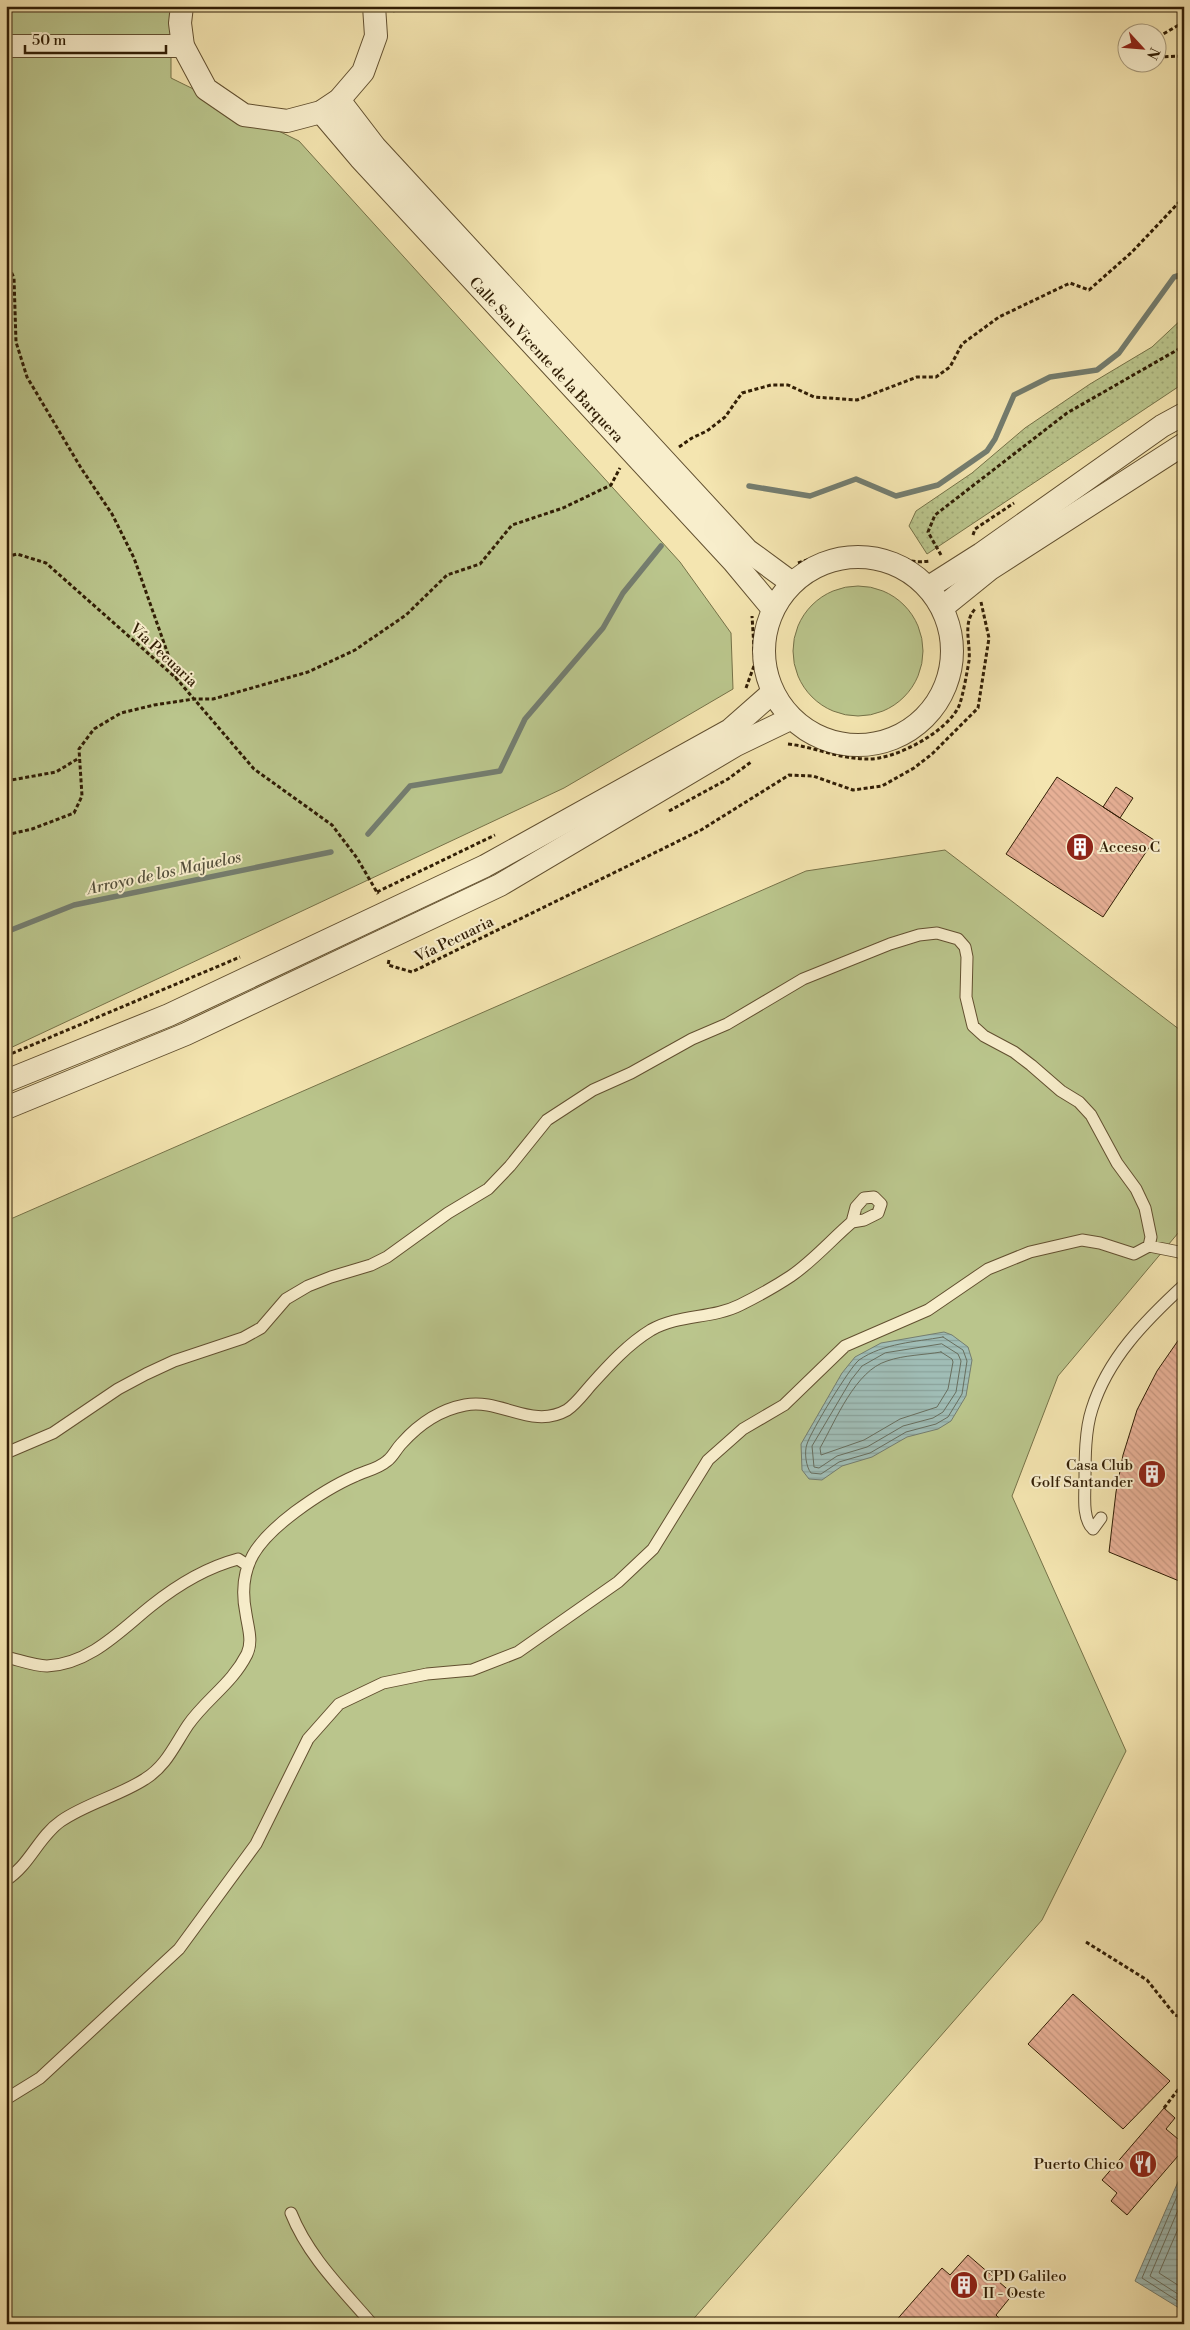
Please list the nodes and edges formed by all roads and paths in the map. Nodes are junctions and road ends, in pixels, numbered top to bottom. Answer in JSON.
{"nodes":[{"id":1,"x":182,"y":6,"type":"edge"},
{"id":2,"x":408,"y":6,"type":"edge"},
{"id":3,"x":383,"y":9,"type":"edge"},
{"id":4,"x":1184,"y":22,"type":"edge"},
{"id":5,"x":1168,"y":31,"type":"edge"},
{"id":6,"x":6,"y":46,"type":"edge"},
{"id":7,"x":183,"y":46,"type":"junction"},
{"id":8,"x":1168,"y":56,"type":"edge"},
{"id":9,"x":1184,"y":56,"type":"edge"},
{"id":10,"x":330,"y":106,"type":"junction"},
{"id":11,"x":1184,"y":197,"type":"edge"},
{"id":12,"x":6,"y":261,"type":"edge"},
{"id":13,"x":1184,"y":346,"type":"edge"},
{"id":14,"x":1184,"y":414,"type":"edge"},
{"id":15,"x":1184,"y":444,"type":"edge"},
{"id":16,"x":630,"y":450,"type":"junction"},
{"id":17,"x":684,"y":455,"type":"dead end"},
{"id":18,"x":6,"y":557,"type":"edge"},
{"id":19,"x":790,"y":558,"type":"dead end"},
{"id":20,"x":944,"y":560,"type":"dead end"},
{"id":21,"x":934,"y":561,"type":"dead end"},
{"id":22,"x":792,"y":583,"type":"junction"},
{"id":23,"x":929,"y":587,"type":"junction"},
{"id":24,"x":986,"y":596,"type":"dead end"},
{"id":25,"x":943,"y":607,"type":"junction"},
{"id":26,"x":762,"y":610,"type":"junction"},
{"id":27,"x":176,"y":678,"type":"junction"},
{"id":28,"x":744,"y":693,"type":"dead end"},
{"id":29,"x":772,"y":693,"type":"junction"},
{"id":30,"x":194,"y":699,"type":"junction"},
{"id":31,"x":790,"y":719,"type":"junction"},
{"id":32,"x":79,"y":758,"type":"junction"},
{"id":33,"x":6,"y":781,"type":"edge"},
{"id":34,"x":499,"y":833,"type":"dead end"},
{"id":35,"x":6,"y":835,"type":"edge"},
{"id":36,"x":377,"y":892,"type":"junction"},
{"id":37,"x":368,"y":896,"type":"dead end"},
{"id":38,"x":388,"y":912,"type":"junction"},
{"id":39,"x":400,"y":932,"type":"junction"},
{"id":40,"x":242,"y":956,"type":"dead end"},
{"id":41,"x":6,"y":1056,"type":"edge"},
{"id":42,"x":6,"y":1081,"type":"edge"},
{"id":43,"x":6,"y":1108,"type":"edge"},
{"id":44,"x":852,"y":1222,"type":"dead end"},
{"id":45,"x":1149,"y":1246,"type":"junction"},
{"id":46,"x":1184,"y":1254,"type":"edge"},
{"id":47,"x":1184,"y":1285,"type":"edge"},
{"id":48,"x":6,"y":1452,"type":"edge"},
{"id":49,"x":1101,"y":1518,"type":"dead end"},
{"id":50,"x":247,"y":1565,"type":"junction"},
{"id":51,"x":6,"y":1658,"type":"edge"},
{"id":52,"x":6,"y":1880,"type":"edge"},
{"id":53,"x":1086,"y":1942,"type":"dead end"},
{"id":54,"x":1184,"y":2018,"type":"edge"},
{"id":55,"x":1184,"y":2082,"type":"edge"},
{"id":56,"x":6,"y":2099,"type":"edge"},
{"id":57,"x":1164,"y":2108,"type":"dead end"},
{"id":58,"x":291,"y":2213,"type":"dead end"},
{"id":59,"x":372,"y":2324,"type":"edge"}],
"edges":[{"from":1,"to":7,"type":"street"},
{"from":2,"to":3,"type":"path"},
{"from":3,"to":10,"type":"street"},
{"from":4,"to":5,"type":"path"},
{"from":6,"to":7,"type":"street"},
{"from":7,"to":10,"type":"street"},
{"from":8,"to":9,"type":"path"},
{"from":10,"to":16,"type":"street","name":"Calle San Vicente de la Barquera"},
{"from":10,"to":22,"type":"street","name":"Calle San Vicente de la Barquera"},
{"from":11,"to":17,"type":"path"},
{"from":12,"to":27,"type":"path"},
{"from":13,"to":20,"type":"path"},
{"from":14,"to":23,"type":"street"},
{"from":15,"to":25,"type":"street"},
{"from":16,"to":26,"type":"street","name":"Calle San Vicente de la Barquera"},
{"from":16,"to":30,"type":"path"},
{"from":18,"to":27,"type":"path","name":"Vía Pecuaria"},
{"from":19,"to":21,"type":"path"},
{"from":22,"to":23,"type":"street"},
{"from":22,"to":26,"type":"street"},
{"from":23,"to":25,"type":"street"},
{"from":24,"to":39,"type":"path","name":"Vía Pecuaria"},
{"from":25,"to":31,"type":"street"},
{"from":26,"to":28,"type":"path"},
{"from":26,"to":29,"type":"street"},
{"from":27,"to":30,"type":"path","name":"Vía Pecuaria"},
{"from":29,"to":31,"type":"street"},
{"from":29,"to":38,"type":"street"},
{"from":30,"to":32,"type":"path"},
{"from":30,"to":36,"type":"path","name":"Vía Pecuaria"},
{"from":31,"to":39,"type":"street"},
{"from":32,"to":33,"type":"path"},
{"from":32,"to":35,"type":"path"},
{"from":34,"to":36,"type":"path"},
{"from":36,"to":37,"type":"path"},
{"from":36,"to":38,"type":"path","name":"Vía Pecuaria"},
{"from":38,"to":42,"type":"street"},
{"from":39,"to":43,"type":"street"},
{"from":40,"to":41,"type":"path"},
{"from":44,"to":50,"type":"lane"},
{"from":45,"to":46,"type":"lane"},
{"from":45,"to":48,"type":"lane"},
{"from":45,"to":56,"type":"lane"},
{"from":47,"to":49,"type":"lane"},
{"from":50,"to":51,"type":"lane"},
{"from":50,"to":52,"type":"lane"},
{"from":53,"to":54,"type":"path"},
{"from":55,"to":57,"type":"path"},
{"from":58,"to":59,"type":"lane"}]}
